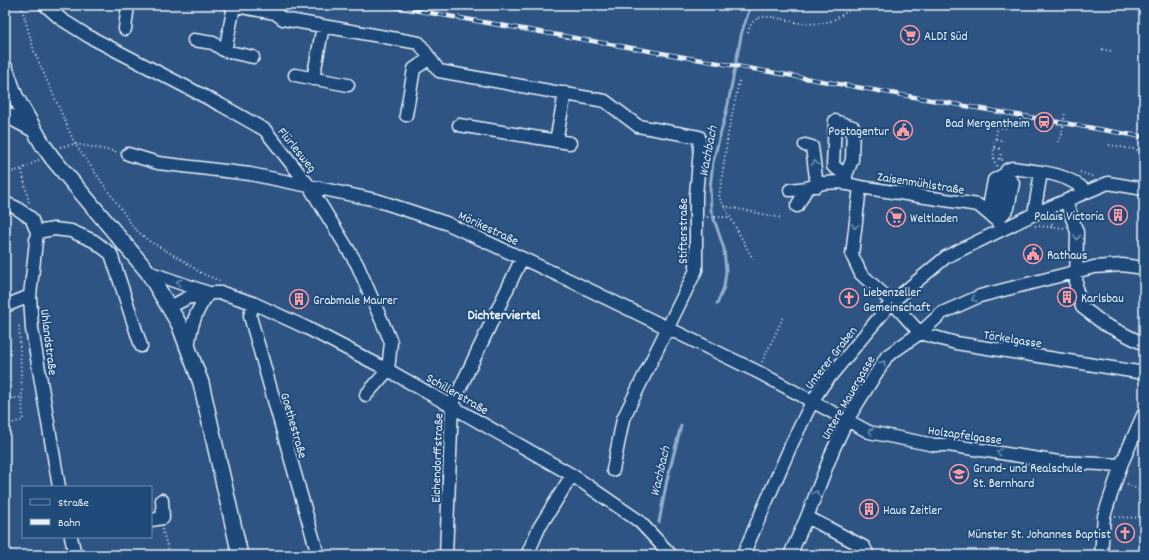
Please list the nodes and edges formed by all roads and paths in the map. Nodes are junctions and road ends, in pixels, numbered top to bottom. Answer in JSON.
{"nodes":[{"id":1,"x":21,"y":5,"type":"edge"},
{"id":2,"x":45,"y":5,"type":"edge"},
{"id":3,"x":128,"y":5,"type":"edge"},
{"id":4,"x":232,"y":5,"type":"edge"},
{"id":5,"x":857,"y":5,"type":"edge"},
{"id":6,"x":912,"y":5,"type":"edge"},
{"id":7,"x":928,"y":5,"type":"edge"},
{"id":8,"x":323,"y":26,"type":"junction"},
{"id":9,"x":125,"y":29,"type":"dead end"},
{"id":10,"x":748,"y":33,"type":"dead end"},
{"id":11,"x":194,"y":40,"type":"dead end"},
{"id":12,"x":1102,"y":49,"type":"dead end"},
{"id":13,"x":225,"y":51,"type":"junction"},
{"id":14,"x":1111,"y":51,"type":"dead end"},
{"id":15,"x":253,"y":57,"type":"dead end"},
{"id":16,"x":430,"y":58,"type":"junction"},
{"id":17,"x":5,"y":68,"type":"edge"},
{"id":18,"x":296,"y":75,"type":"dead end"},
{"id":19,"x":313,"y":79,"type":"junction"},
{"id":20,"x":739,"y":81,"type":"dead end"},
{"id":21,"x":348,"y":85,"type":"dead end"},
{"id":22,"x":565,"y":93,"type":"junction"},
{"id":23,"x":10,"y":99,"type":"edge"},
{"id":24,"x":1065,"y":112,"type":"dead end"},
{"id":25,"x":5,"y":114,"type":"edge"},
{"id":26,"x":406,"y":115,"type":"dead end"},
{"id":27,"x":999,"y":122,"type":"dead end"},
{"id":28,"x":459,"y":125,"type":"dead end"},
{"id":29,"x":989,"y":126,"type":"dead end"},
{"id":30,"x":998,"y":127,"type":"junction"},
{"id":31,"x":33,"y":128,"type":"junction"},
{"id":32,"x":1006,"y":128,"type":"dead end"},
{"id":33,"x":996,"y":139,"type":"junction"},
{"id":34,"x":556,"y":141,"type":"junction"},
{"id":35,"x":1004,"y":141,"type":"dead end"},
{"id":36,"x":1058,"y":142,"type":"dead end"},
{"id":37,"x":570,"y":143,"type":"dead end"},
{"id":38,"x":75,"y":144,"type":"junction"},
{"id":39,"x":805,"y":145,"type":"dead end"},
{"id":40,"x":1109,"y":145,"type":"dead end"},
{"id":41,"x":995,"y":148,"type":"junction"},
{"id":42,"x":1002,"y":149,"type":"dead end"},
{"id":43,"x":1144,"y":151,"type":"edge"},
{"id":44,"x":1001,"y":153,"type":"dead end"},
{"id":45,"x":128,"y":154,"type":"joint"},
{"id":46,"x":994,"y":155,"type":"dead end"},
{"id":47,"x":1000,"y":159,"type":"dead end"},
{"id":48,"x":22,"y":169,"type":"dead end"},
{"id":49,"x":1076,"y":171,"type":"dead end"},
{"id":50,"x":1041,"y":172,"type":"junction"},
{"id":51,"x":1005,"y":174,"type":"junction"},
{"id":52,"x":1108,"y":183,"type":"junction"},
{"id":53,"x":310,"y":186,"type":"junction"},
{"id":54,"x":812,"y":187,"type":"junction"},
{"id":55,"x":860,"y":187,"type":"junction"},
{"id":56,"x":1144,"y":189,"type":"edge"},
{"id":57,"x":790,"y":190,"type":"dead end"},
{"id":58,"x":1086,"y":191,"type":"junction"},
{"id":59,"x":1066,"y":201,"type":"junction"},
{"id":60,"x":5,"y":203,"type":"edge"},
{"id":61,"x":724,"y":206,"type":"junction"},
{"id":62,"x":798,"y":206,"type":"dead end"},
{"id":63,"x":1034,"y":214,"type":"junction"},
{"id":64,"x":729,"y":216,"type":"junction"},
{"id":65,"x":31,"y":218,"type":"junction"},
{"id":66,"x":696,"y":218,"type":"junction"},
{"id":67,"x":782,"y":218,"type":"dead end"},
{"id":68,"x":1053,"y":218,"type":"dead end"},
{"id":69,"x":996,"y":221,"type":"junction"},
{"id":70,"x":1051,"y":228,"type":"dead end"},
{"id":71,"x":37,"y":232,"type":"junction"},
{"id":72,"x":522,"y":258,"type":"junction"},
{"id":73,"x":753,"y":259,"type":"dead end"},
{"id":74,"x":1144,"y":268,"type":"edge"},
{"id":75,"x":148,"y":272,"type":"junction"},
{"id":76,"x":1075,"y":272,"type":"junction"},
{"id":77,"x":209,"y":293,"type":"junction"},
{"id":78,"x":222,"y":293,"type":"junction"},
{"id":79,"x":30,"y":296,"type":"junction"},
{"id":80,"x":892,"y":302,"type":"junction"},
{"id":81,"x":253,"y":303,"type":"junction"},
{"id":82,"x":5,"y":306,"type":"edge"},
{"id":83,"x":170,"y":307,"type":"junction"},
{"id":84,"x":31,"y":310,"type":"junction"},
{"id":85,"x":784,"y":316,"type":"dead end"},
{"id":86,"x":668,"y":328,"type":"junction"},
{"id":87,"x":920,"y":333,"type":"junction"},
{"id":88,"x":1144,"y":344,"type":"edge"},
{"id":89,"x":141,"y":346,"type":"dead end"},
{"id":90,"x":188,"y":350,"type":"junction"},
{"id":91,"x":388,"y":370,"type":"junction"},
{"id":92,"x":758,"y":372,"type":"junction"},
{"id":93,"x":1139,"y":372,"type":"edge"},
{"id":94,"x":366,"y":395,"type":"dead end"},
{"id":95,"x":23,"y":397,"type":"junction"},
{"id":96,"x":7,"y":399,"type":"dead end"},
{"id":97,"x":814,"y":400,"type":"junction"},
{"id":98,"x":452,"y":405,"type":"junction"},
{"id":99,"x":1144,"y":413,"type":"edge"},
{"id":100,"x":847,"y":420,"type":"junction"},
{"id":101,"x":5,"y":425,"type":"edge"},
{"id":102,"x":1121,"y":465,"type":"junction"},
{"id":103,"x":613,"y":470,"type":"dead end"},
{"id":104,"x":572,"y":474,"type":"junction"},
{"id":105,"x":1115,"y":480,"type":"junction"},
{"id":106,"x":59,"y":486,"type":"edge"},
{"id":107,"x":1144,"y":492,"type":"edge"},
{"id":108,"x":162,"y":500,"type":"dead end"},
{"id":109,"x":1104,"y":516,"type":"junction"},
{"id":110,"x":807,"y":517,"type":"junction"},
{"id":111,"x":1144,"y":518,"type":"edge"},
{"id":112,"x":155,"y":519,"type":"edge"},
{"id":113,"x":71,"y":538,"type":"edge"},
{"id":114,"x":76,"y":555,"type":"edge"},
{"id":115,"x":170,"y":555,"type":"edge"},
{"id":116,"x":240,"y":555,"type":"edge"},
{"id":117,"x":318,"y":555,"type":"edge"},
{"id":118,"x":446,"y":555,"type":"edge"},
{"id":119,"x":527,"y":555,"type":"edge"},
{"id":120,"x":671,"y":555,"type":"edge"},
{"id":121,"x":743,"y":555,"type":"edge"},
{"id":122,"x":790,"y":555,"type":"edge"},
{"id":123,"x":868,"y":555,"type":"edge"},
{"id":124,"x":1101,"y":555,"type":"edge"}],
"edges":[{"from":1,"to":38,"type":"path"},
{"from":2,"to":53,"type":"street","name":"Flürlesweg"},
{"from":3,"to":9,"type":"street"},
{"from":4,"to":8,"type":"street","name":"Stifterstraße"},
{"from":4,"to":13,"type":"street"},
{"from":5,"to":10,"type":"path"},
{"from":6,"to":7,"type":"path"},
{"from":8,"to":16,"type":"street","name":"Stifterstraße"},
{"from":8,"to":19,"type":"street"},
{"from":11,"to":13,"type":"street"},
{"from":12,"to":14,"type":"path"},
{"from":13,"to":15,"type":"street"},
{"from":16,"to":22,"type":"street","name":"Stifterstraße"},
{"from":16,"to":26,"type":"street"},
{"from":17,"to":23,"type":"main road"},
{"from":18,"to":19,"type":"street"},
{"from":19,"to":21,"type":"street"},
{"from":20,"to":61,"type":"path"},
{"from":22,"to":34,"type":"street"},
{"from":22,"to":66,"type":"street","name":"Stifterstraße"},
{"from":23,"to":31,"type":"main road"},
{"from":24,"to":36,"type":"path"},
{"from":25,"to":31,"type":"main road"},
{"from":27,"to":30,"type":"path"},
{"from":28,"to":34,"type":"street"},
{"from":29,"to":30,"type":"path"},
{"from":30,"to":32,"type":"path"},
{"from":30,"to":33,"type":"path"},
{"from":31,"to":75,"type":"main road","bridge":true},
{"from":33,"to":35,"type":"path"},
{"from":33,"to":41,"type":"path"},
{"from":34,"to":37,"type":"street"},
{"from":38,"to":45,"type":"path"},
{"from":38,"to":78,"type":"path"},
{"from":54,"to":39,"type":"street","one_way":true},
{"from":40,"to":43,"type":"path"},
{"from":41,"to":42,"type":"path"},
{"from":41,"to":46,"type":"path"},
{"from":44,"to":47,"type":"path"},
{"from":45,"to":53,"type":"street","name":"Mörikestraße"},
{"from":48,"to":65,"type":"path"},
{"from":49,"to":52,"type":"path"},
{"from":50,"to":51,"type":"street"},
{"from":50,"to":58,"type":"street"},
{"from":50,"to":63,"type":"street"},
{"from":51,"to":69,"type":"street"},
{"from":51,"to":69,"type":"street"},
{"from":52,"to":56,"type":"street"},
{"from":52,"to":58,"type":"street","name":"Unterer Graben"},
{"from":53,"to":72,"type":"street","name":"Mörikestraße"},
{"from":53,"to":91,"type":"street","name":"Flürlesweg"},
{"from":54,"to":55,"type":"street"},
{"from":54,"to":57,"type":"street"},
{"from":54,"to":62,"type":"street"},
{"from":55,"to":69,"type":"street","name":"Zaisenmühlstraße"},
{"from":55,"to":80,"type":"street","name":"Zaisenmühlstraße","one_way":true},
{"from":58,"to":59,"type":"street","name":"Unterer Graben"},
{"from":59,"to":63,"type":"street","name":"Unterer Graben"},
{"from":59,"to":76,"type":"street","one_way":true},
{"from":60,"to":65,"type":"street"},
{"from":61,"to":64,"type":"path"},
{"from":61,"to":67,"type":"path"},
{"from":63,"to":69,"type":"street","name":"Unterer Graben"},
{"from":64,"to":66,"type":"path"},
{"from":64,"to":73,"type":"path"},
{"from":65,"to":71,"type":"street"},
{"from":66,"to":86,"type":"street","name":"Stifterstraße"},
{"from":68,"to":70,"type":"path"},
{"from":69,"to":80,"type":"street","name":"Unterer Graben"},
{"from":71,"to":79,"type":"street","name":"Uhlandstraße"},
{"from":71,"to":89,"type":"street"},
{"from":72,"to":86,"type":"street","name":"Mörikestraße"},
{"from":72,"to":98,"type":"street","name":"Eichendorffstraße"},
{"from":74,"to":76,"type":"street","name":"Untere Mauergasse"},
{"from":77,"to":75,"type":"street","name":"Schillerstraße","one_way":true},
{"from":75,"to":83,"type":"main road"},
{"from":76,"to":87,"type":"street","name":"Untere Mauergasse","one_way":true},
{"from":76,"to":88,"type":"street"},
{"from":77,"to":78,"type":"street","name":"Schillerstraße"},
{"from":77,"to":83,"type":"street","name":"Schillerstraße"},
{"from":77,"to":90,"type":"street"},
{"from":78,"to":81,"type":"street","name":"Schillerstraße"},
{"from":79,"to":82,"type":"street"},
{"from":79,"to":84,"type":"street","name":"Uhlandstraße"},
{"from":80,"to":87,"type":"street"},
{"from":80,"to":97,"type":"street","name":"Unterer Graben"},
{"from":81,"to":91,"type":"street","name":"Schillerstraße"},
{"from":81,"to":117,"type":"street","name":"Goethestraße"},
{"from":83,"to":90,"type":"main road"},
{"from":84,"to":95,"type":"path"},
{"from":84,"to":106,"type":"street","name":"Uhlandstraße"},
{"from":85,"to":92,"type":"path"},
{"from":86,"to":92,"type":"street","name":"Mörikestraße"},
{"from":86,"to":103,"type":"street","name":"Stifterstraße"},
{"from":87,"to":93,"type":"street","name":"Törkelgasse"},
{"from":100,"to":87,"type":"street","name":"Untere Mauergasse","one_way":true},
{"from":90,"to":116,"type":"main road"},
{"from":91,"to":94,"type":"street"},
{"from":91,"to":98,"type":"street","name":"Schillerstraße"},
{"from":92,"to":97,"type":"street","name":"Mörikestraße"},
{"from":95,"to":96,"type":"path"},
{"from":95,"to":101,"type":"path"},
{"from":97,"to":100,"type":"street","name":"Holzapfelgasse"},
{"from":97,"to":121,"type":"street","name":"Unterer Graben"},
{"from":98,"to":104,"type":"street","name":"Schillerstraße"},
{"from":98,"to":118,"type":"street","name":"Eichendorffstraße"},
{"from":99,"to":102,"type":"street"},
{"from":102,"to":100,"type":"street","name":"Holzapfelgasse","one_way":true},
{"from":110,"to":100,"type":"street","name":"Untere Mauergasse","one_way":true},
{"from":102,"to":105,"type":"street"},
{"from":104,"to":119,"type":"street"},
{"from":104,"to":120,"type":"street","name":"Schillerstraße"},
{"from":105,"to":107,"type":"path"},
{"from":105,"to":109,"type":"street"},
{"from":108,"to":112,"type":"street"},
{"from":109,"to":111,"type":"path"},
{"from":109,"to":124,"type":"street"},
{"from":110,"to":122,"type":"street","name":"Untere Mauergasse"},
{"from":110,"to":123,"type":"street"},
{"from":112,"to":115,"type":"path"},
{"from":113,"to":114,"type":"street"}]}
